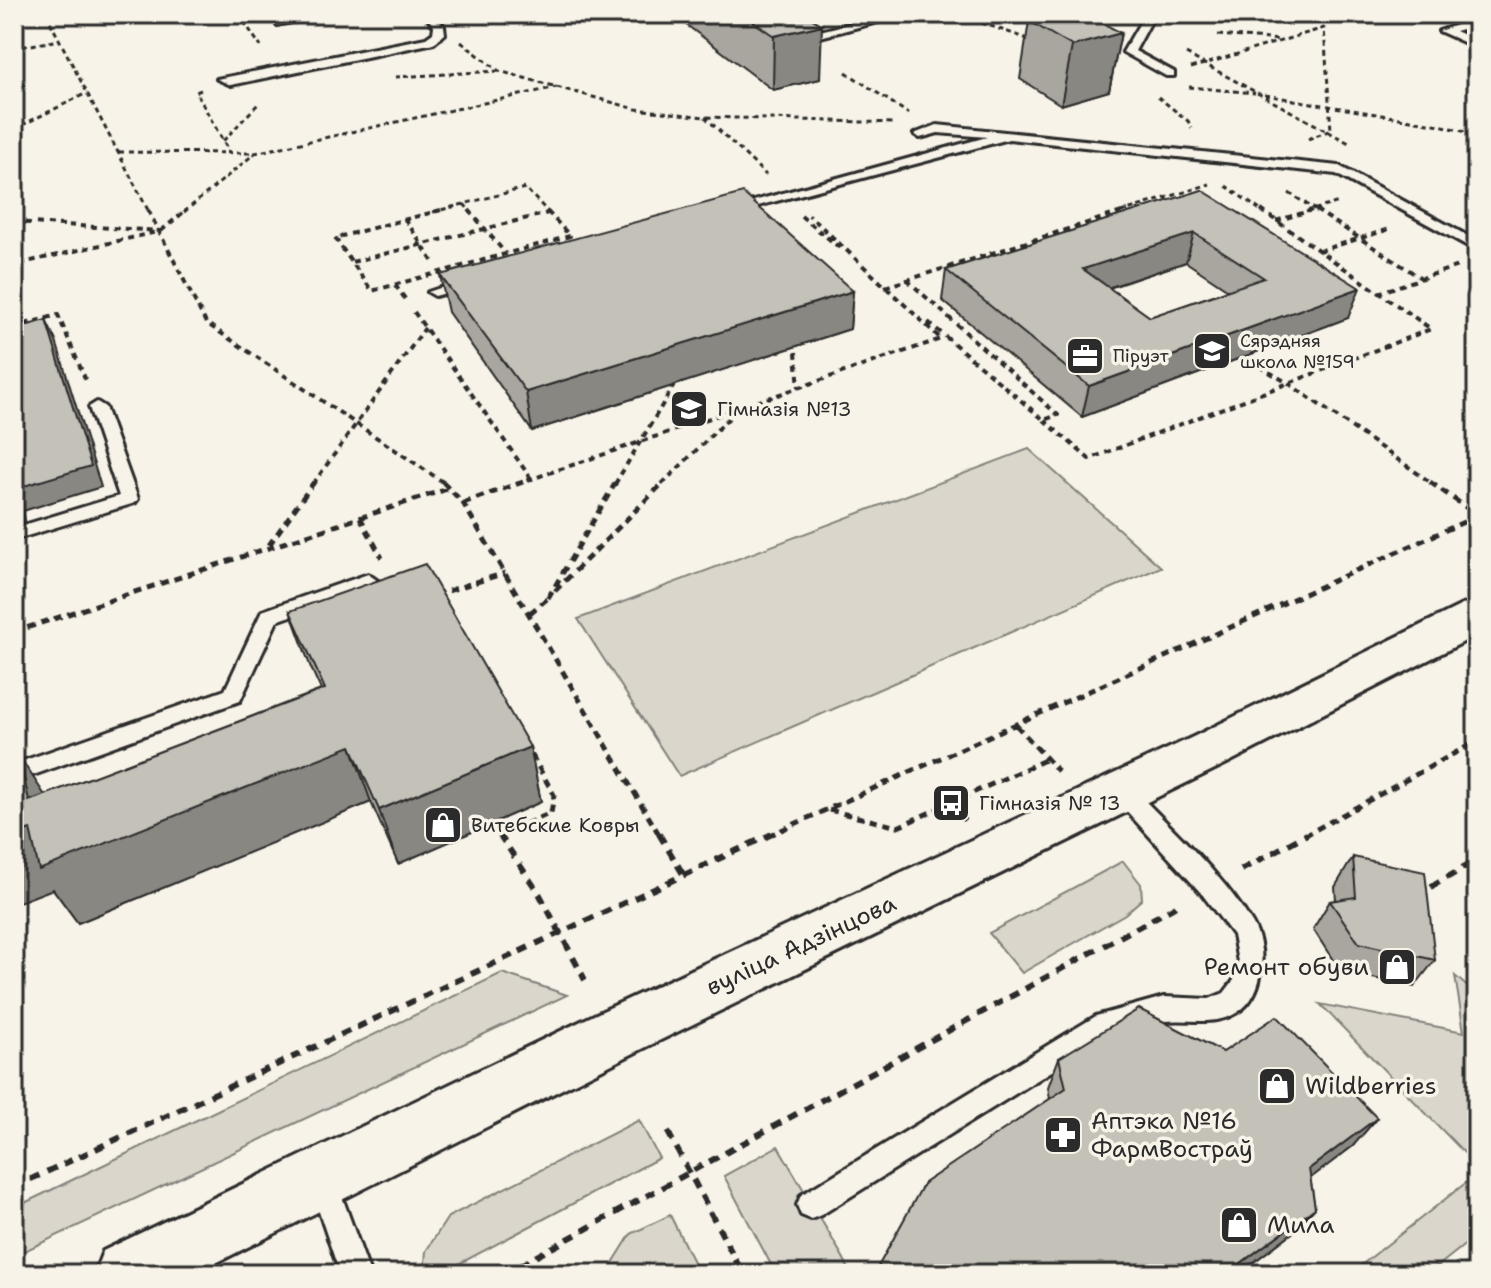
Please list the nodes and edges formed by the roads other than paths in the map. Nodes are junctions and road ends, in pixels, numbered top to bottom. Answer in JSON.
{"nodes":[{"id":1,"x":429,"y":14,"type":"edge"},
{"id":2,"x":761,"y":14,"type":"edge"},
{"id":3,"x":903,"y":14,"type":"edge"},
{"id":4,"x":1150,"y":14,"type":"edge"},
{"id":5,"x":1477,"y":21,"type":"edge"},
{"id":6,"x":1477,"y":45,"type":"edge"},
{"id":7,"x":1170,"y":74,"type":"road end"},
{"id":8,"x":223,"y":79,"type":"road end"},
{"id":9,"x":920,"y":134,"type":"dead end"},
{"id":10,"x":1009,"y":135,"type":"junction"},
{"id":11,"x":710,"y":215,"type":"edge"},
{"id":12,"x":1477,"y":247,"type":"edge"},
{"id":13,"x":481,"y":279,"type":"edge"},
{"id":14,"x":435,"y":292,"type":"dead end"},
{"id":15,"x":97,"y":407,"type":"road end"},
{"id":16,"x":14,"y":534,"type":"edge"},
{"id":17,"x":368,"y":581,"type":"edge"},
{"id":18,"x":1477,"y":616,"type":"edge"},
{"id":19,"x":14,"y":773,"type":"edge"},
{"id":20,"x":1122,"y":791,"type":"junction"},
{"id":21,"x":322,"y":1179,"type":"junction"},
{"id":22,"x":811,"y":1205,"type":"dead end"},
{"id":23,"x":126,"y":1274,"type":"edge"},
{"id":24,"x":355,"y":1274,"type":"edge"}],
"edges":[{"from":1,"to":8,"type":"lane"},
{"from":2,"to":3,"type":"lane"},
{"from":4,"to":7,"type":"lane"},
{"from":5,"to":6,"type":"lane"},
{"from":9,"to":10,"type":"lane"},
{"from":10,"to":11,"type":"lane"},
{"from":10,"to":12,"type":"lane"},
{"from":13,"to":14,"type":"lane"},
{"from":15,"to":16,"type":"lane"},
{"from":17,"to":19,"type":"lane"},
{"from":18,"to":20,"type":"main road","name":"вуліца Адзінцова"},
{"from":20,"to":21,"type":"main road","name":"вуліца Адзінцова"},
{"from":20,"to":22,"type":"lane"},
{"from":21,"to":23,"type":"main road","name":"вуліца Адзінцова"},
{"from":21,"to":24,"type":"lane"}]}
